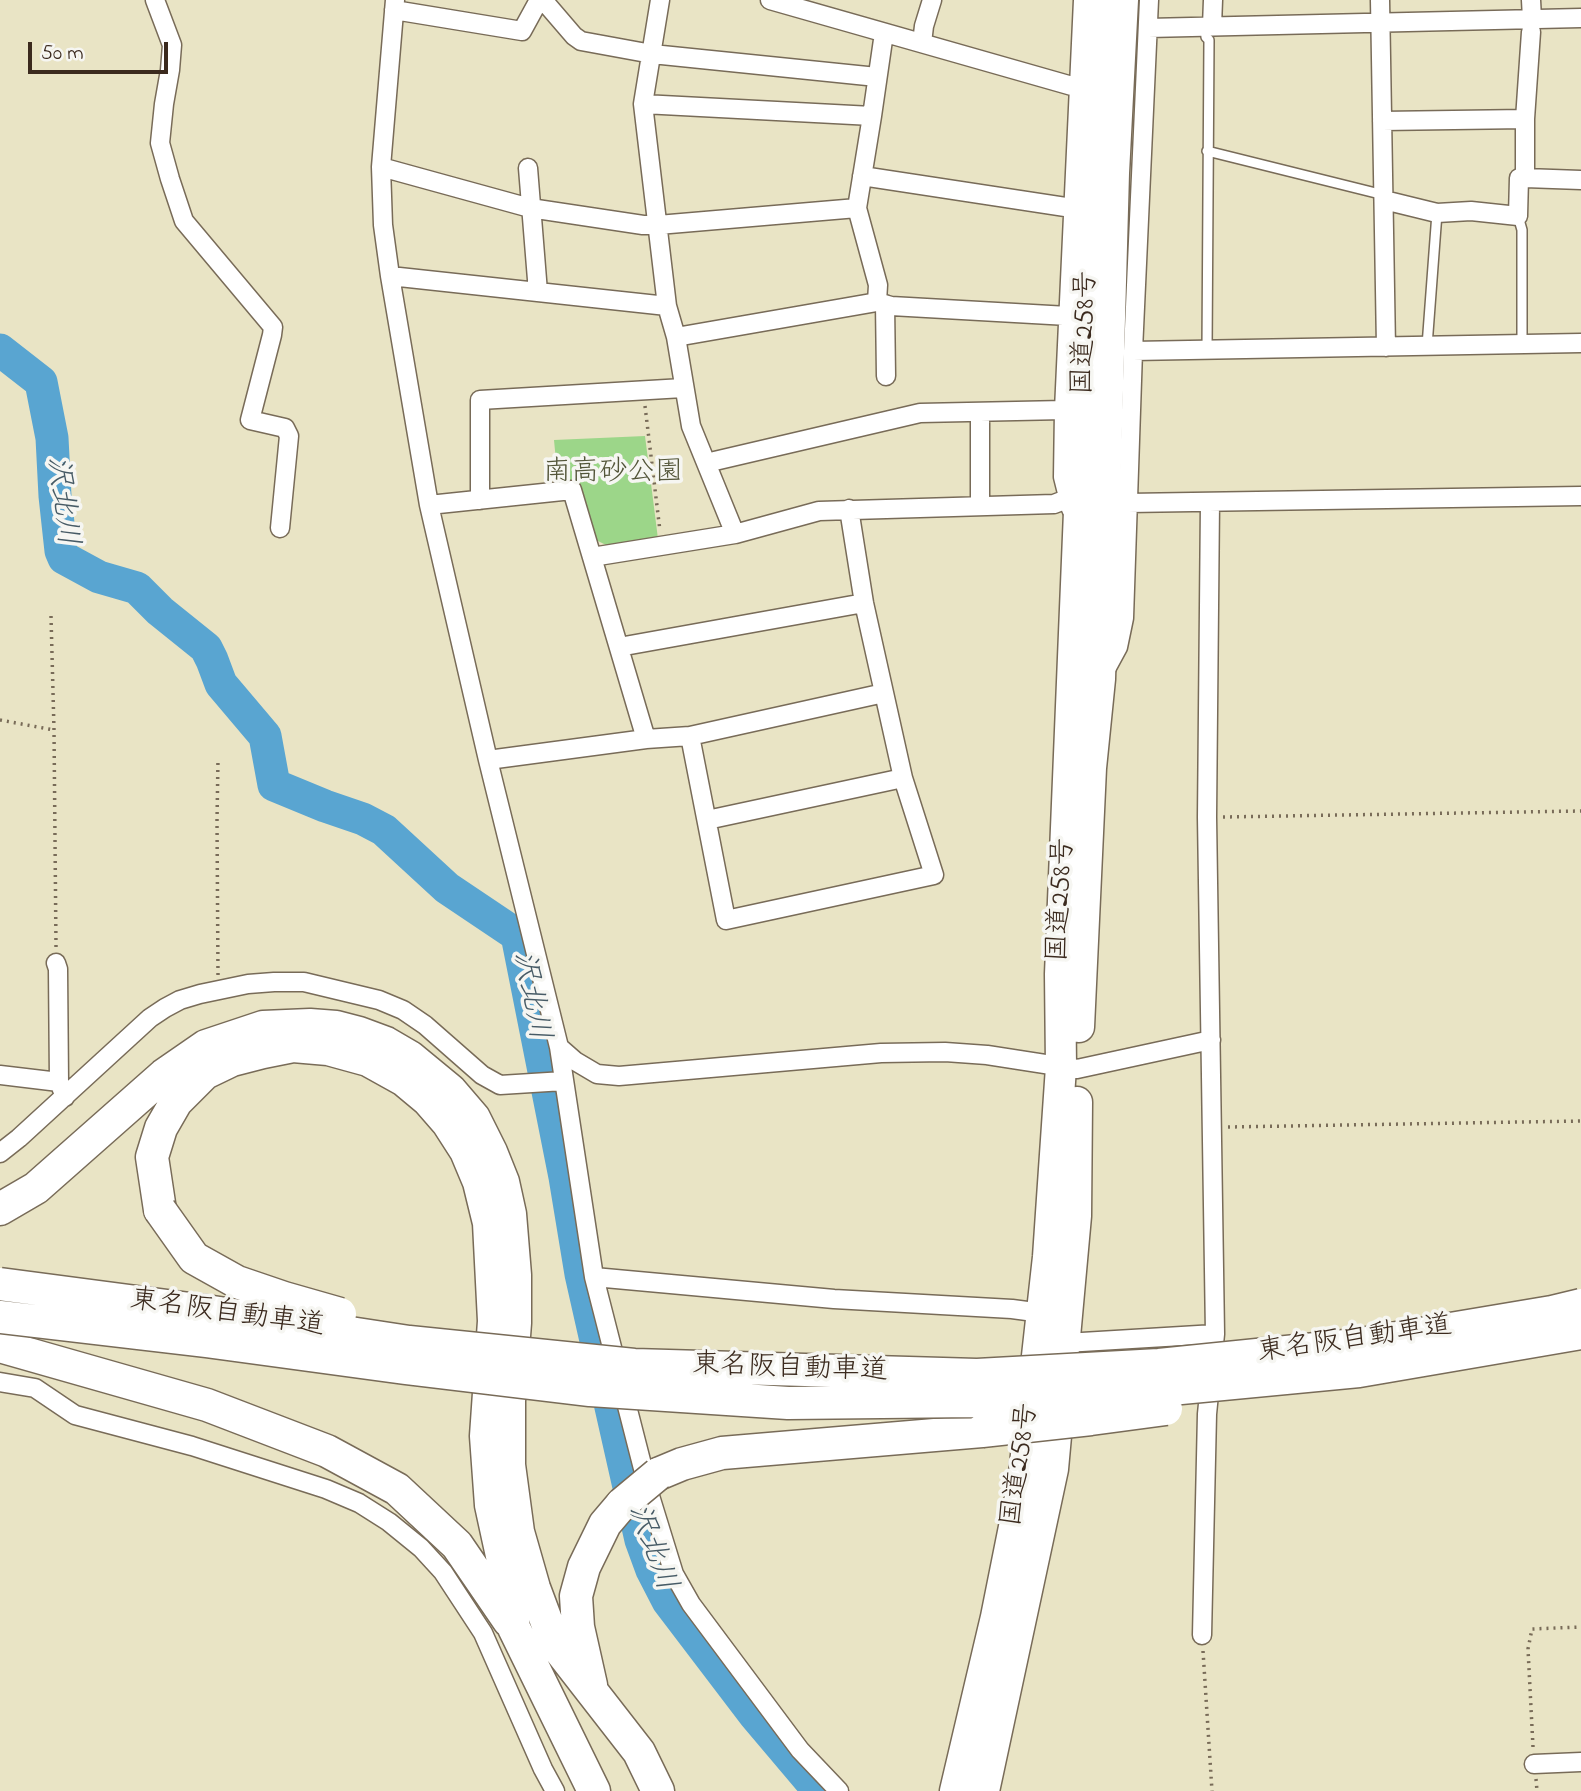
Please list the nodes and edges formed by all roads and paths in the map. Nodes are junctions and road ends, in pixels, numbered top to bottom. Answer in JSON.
{"nodes":[{"id":1,"x":155,"y":0,"type":"edge"},
{"id":2,"x":541,"y":0,"type":"edge"},
{"id":3,"x":660,"y":0,"type":"edge"},
{"id":4,"x":770,"y":0,"type":"edge"},
{"id":5,"x":932,"y":0,"type":"edge"},
{"id":6,"x":1083,"y":0,"type":"edge"},
{"id":7,"x":1100,"y":0,"type":"edge"},
{"id":8,"x":1123,"y":0,"type":"edge"},
{"id":9,"x":1149,"y":0,"type":"edge"},
{"id":10,"x":1213,"y":0,"type":"edge"},
{"id":11,"x":1380,"y":0,"type":"edge"},
{"id":12,"x":1531,"y":0,"type":"edge"},
{"id":13,"x":394,"y":5,"type":"edge"},
{"id":14,"x":1581,"y":18,"type":"edge"},
{"id":15,"x":1380,"y":23,"type":"junction"},
{"id":16,"x":1209,"y":26,"type":"junction"},
{"id":17,"x":1532,"y":26,"type":"junction"},
{"id":18,"x":1148,"y":27,"type":"junction"},
{"id":19,"x":884,"y":33,"type":"junction"},
{"id":20,"x":922,"y":43,"type":"junction"},
{"id":21,"x":652,"y":54,"type":"junction"},
{"id":22,"x":877,"y":77,"type":"junction"},
{"id":23,"x":1079,"y":88,"type":"junction"},
{"id":24,"x":643,"y":104,"type":"junction"},
{"id":25,"x":872,"y":116,"type":"junction"},
{"id":26,"x":1525,"y":119,"type":"junction"},
{"id":27,"x":1382,"y":121,"type":"junction"},
{"id":28,"x":1207,"y":151,"type":"junction"},
{"id":29,"x":381,"y":167,"type":"junction"},
{"id":30,"x":528,"y":168,"type":"dead end"},
{"id":31,"x":862,"y":176,"type":"junction"},
{"id":32,"x":1525,"y":178,"type":"junction"},
{"id":33,"x":1581,"y":180,"type":"edge"},
{"id":34,"x":1384,"y":198,"type":"junction"},
{"id":35,"x":530,"y":208,"type":"junction"},
{"id":36,"x":857,"y":208,"type":"junction"},
{"id":37,"x":1072,"y":208,"type":"junction"},
{"id":38,"x":1437,"y":214,"type":"junction"},
{"id":39,"x":1518,"y":216,"type":"junction"},
{"id":40,"x":657,"y":225,"type":"junction"},
{"id":41,"x":390,"y":276,"type":"junction"},
{"id":42,"x":538,"y":292,"type":"junction"},
{"id":43,"x":881,"y":303,"type":"junction"},
{"id":44,"x":667,"y":306,"type":"junction"},
{"id":45,"x":1068,"y":316,"type":"junction"},
{"id":46,"x":676,"y":337,"type":"junction"},
{"id":47,"x":1581,"y":343,"type":"edge"},
{"id":48,"x":1522,"y":345,"type":"junction"},
{"id":49,"x":1427,"y":346,"type":"junction"},
{"id":50,"x":1386,"y":347,"type":"junction"},
{"id":51,"x":1207,"y":350,"type":"junction"},
{"id":52,"x":1133,"y":351,"type":"junction"},
{"id":53,"x":886,"y":376,"type":"dead end"},
{"id":54,"x":683,"y":388,"type":"junction"},
{"id":55,"x":643,"y":390,"type":"junction"},
{"id":56,"x":1064,"y":410,"type":"junction"},
{"id":57,"x":980,"y":412,"type":"junction"},
{"id":58,"x":706,"y":463,"type":"junction"},
{"id":59,"x":1581,"y":496,"type":"edge"},
{"id":60,"x":1068,"y":499,"type":"junction"},
{"id":61,"x":480,"y":500,"type":"junction"},
{"id":62,"x":1210,"y":502,"type":"junction"},
{"id":63,"x":1128,"y":503,"type":"junction"},
{"id":64,"x":429,"y":505,"type":"junction"},
{"id":65,"x":980,"y":505,"type":"junction"},
{"id":66,"x":849,"y":509,"type":"junction"},
{"id":67,"x":1078,"y":527,"type":"junction"},
{"id":68,"x":280,"y":528,"type":"dead end"},
{"id":69,"x":735,"y":534,"type":"junction"},
{"id":70,"x":662,"y":546,"type":"junction"},
{"id":71,"x":592,"y":557,"type":"junction"},
{"id":72,"x":864,"y":603,"type":"junction"},
{"id":73,"x":51,"y":616,"type":"dead end"},
{"id":74,"x":619,"y":647,"type":"junction"},
{"id":75,"x":1100,"y":680,"type":"junction"},
{"id":76,"x":884,"y":693,"type":"junction"},
{"id":77,"x":0,"y":720,"type":"edge"},
{"id":78,"x":54,"y":730,"type":"junction"},
{"id":79,"x":690,"y":736,"type":"junction"},
{"id":80,"x":646,"y":738,"type":"junction"},
{"id":81,"x":218,"y":759,"type":"dead end"},
{"id":82,"x":488,"y":760,"type":"junction"},
{"id":83,"x":903,"y":778,"type":"junction"},
{"id":84,"x":1581,"y":811,"type":"edge"},
{"id":85,"x":1207,"y":817,"type":"junction"},
{"id":86,"x":707,"y":820,"type":"junction"},
{"id":87,"x":56,"y":963,"type":"joint"},
{"id":88,"x":218,"y":991,"type":"junction"},
{"id":89,"x":1211,"y":1040,"type":"junction"},
{"id":90,"x":559,"y":1047,"type":"junction"},
{"id":91,"x":1069,"y":1068,"type":"junction"},
{"id":92,"x":0,"y":1074,"type":"edge"},
{"id":93,"x":561,"y":1082,"type":"junction"},
{"id":94,"x":62,"y":1090,"type":"junction"},
{"id":95,"x":1581,"y":1121,"type":"edge"},
{"id":96,"x":1212,"y":1128,"type":"junction"},
{"id":97,"x":0,"y":1153,"type":"edge"},
{"id":98,"x":0,"y":1209,"type":"edge"},
{"id":99,"x":594,"y":1276,"type":"junction"},
{"id":100,"x":0,"y":1284,"type":"edge"},
{"id":101,"x":1581,"y":1305,"type":"edge"},
{"id":102,"x":1042,"y":1313,"type":"junction"},
{"id":103,"x":0,"y":1317,"type":"edge"},
{"id":104,"x":1581,"y":1333,"type":"edge"},
{"id":105,"x":1215,"y":1334,"type":"junction"},
{"id":106,"x":1065,"y":1343,"type":"junction"},
{"id":107,"x":0,"y":1346,"type":"edge"},
{"id":108,"x":729,"y":1368,"type":"junction"},
{"id":109,"x":1359,"y":1371,"type":"junction"},
{"id":110,"x":0,"y":1382,"type":"edge"},
{"id":111,"x":1581,"y":1627,"type":"edge"},
{"id":112,"x":514,"y":1628,"type":"junction"},
{"id":113,"x":1202,"y":1635,"type":"joint"},
{"id":114,"x":593,"y":1693,"type":"junction"},
{"id":115,"x":1581,"y":1762,"type":"edge"},
{"id":116,"x":1534,"y":1764,"type":"junction"},
{"id":117,"x":555,"y":1791,"type":"edge"},
{"id":118,"x":594,"y":1791,"type":"edge"},
{"id":119,"x":658,"y":1791,"type":"edge"},
{"id":120,"x":839,"y":1791,"type":"edge"},
{"id":121,"x":954,"y":1791,"type":"edge"},
{"id":122,"x":984,"y":1791,"type":"edge"},
{"id":123,"x":1212,"y":1791,"type":"edge"},
{"id":124,"x":1537,"y":1791,"type":"edge"}],
"edges":[{"from":1,"to":68,"type":"street"},
{"from":2,"to":13,"type":"street"},
{"from":2,"to":21,"type":"street"},
{"from":3,"to":21,"type":"street"},
{"from":4,"to":19,"type":"street"},
{"from":5,"to":20,"type":"street"},
{"from":6,"to":23,"type":"street"},
{"from":7,"to":67,"type":"highway","name":"国道258号"},
{"from":8,"to":75,"type":"highway","name":"国道258号"},
{"from":9,"to":18,"type":"street"},
{"from":10,"to":16,"type":"street"},
{"from":11,"to":15,"type":"street"},
{"from":12,"to":17,"type":"street"},
{"from":13,"to":29,"type":"street"},
{"from":14,"to":17,"type":"street"},
{"from":15,"to":16,"type":"street"},
{"from":15,"to":17,"type":"street"},
{"from":15,"to":27,"type":"street"},
{"from":16,"to":18,"type":"street"},
{"from":16,"to":28,"type":"lane"},
{"from":17,"to":26,"type":"street"},
{"from":18,"to":52,"type":"street"},
{"from":19,"to":20,"type":"street"},
{"from":19,"to":22,"type":"street"},
{"from":20,"to":23,"type":"street"},
{"from":21,"to":22,"type":"street"},
{"from":21,"to":24,"type":"street"},
{"from":22,"to":25,"type":"street"},
{"from":23,"to":37,"type":"street"},
{"from":24,"to":25,"type":"street"},
{"from":24,"to":40,"type":"street"},
{"from":25,"to":31,"type":"street"},
{"from":26,"to":27,"type":"street"},
{"from":26,"to":32,"type":"street"},
{"from":27,"to":34,"type":"street"},
{"from":28,"to":34,"type":"lane"},
{"from":28,"to":51,"type":"lane"},
{"from":29,"to":35,"type":"street"},
{"from":29,"to":41,"type":"street"},
{"from":30,"to":35,"type":"street"},
{"from":31,"to":36,"type":"street"},
{"from":31,"to":37,"type":"street"},
{"from":32,"to":33,"type":"street"},
{"from":32,"to":39,"type":"street"},
{"from":34,"to":38,"type":"street"},
{"from":34,"to":50,"type":"street"},
{"from":35,"to":40,"type":"street"},
{"from":35,"to":42,"type":"street"},
{"from":36,"to":40,"type":"street"},
{"from":36,"to":43,"type":"street"},
{"from":37,"to":45,"type":"street"},
{"from":38,"to":39,"type":"street"},
{"from":38,"to":49,"type":"lane"},
{"from":39,"to":48,"type":"lane"},
{"from":40,"to":44,"type":"street"},
{"from":41,"to":42,"type":"street"},
{"from":41,"to":64,"type":"street"},
{"from":42,"to":44,"type":"street"},
{"from":43,"to":45,"type":"street"},
{"from":43,"to":46,"type":"street"},
{"from":43,"to":53,"type":"street"},
{"from":44,"to":46,"type":"street"},
{"from":45,"to":56,"type":"street"},
{"from":46,"to":54,"type":"street"},
{"from":47,"to":48,"type":"street"},
{"from":48,"to":49,"type":"street"},
{"from":49,"to":50,"type":"street"},
{"from":50,"to":51,"type":"street"},
{"from":51,"to":52,"type":"street"},
{"from":52,"to":63,"type":"street"},
{"from":54,"to":55,"type":"street"},
{"from":54,"to":58,"type":"street"},
{"from":55,"to":61,"type":"street"},
{"from":55,"to":70,"type":"path"},
{"from":56,"to":57,"type":"street"},
{"from":56,"to":60,"type":"street"},
{"from":57,"to":58,"type":"street"},
{"from":57,"to":65,"type":"street"},
{"from":58,"to":69,"type":"street"},
{"from":59,"to":62,"type":"street"},
{"from":60,"to":65,"type":"street"},
{"from":60,"to":67,"type":"street"},
{"from":61,"to":64,"type":"street"},
{"from":61,"to":71,"type":"street"},
{"from":62,"to":63,"type":"street"},
{"from":62,"to":85,"type":"street"},
{"from":63,"to":75,"type":"street"},
{"from":64,"to":82,"type":"street"},
{"from":65,"to":66,"type":"street"},
{"from":66,"to":69,"type":"street"},
{"from":66,"to":72,"type":"street"},
{"from":67,"to":91,"type":"highway","name":"国道258号"},
{"from":69,"to":70,"type":"street"},
{"from":70,"to":71,"type":"street"},
{"from":71,"to":74,"type":"street"},
{"from":72,"to":74,"type":"street"},
{"from":72,"to":76,"type":"street"},
{"from":73,"to":78,"type":"path"},
{"from":74,"to":80,"type":"street"},
{"from":75,"to":91,"type":"highway","name":"国道258号"},
{"from":76,"to":79,"type":"street"},
{"from":76,"to":83,"type":"street"},
{"from":77,"to":78,"type":"path"},
{"from":78,"to":87,"type":"path"},
{"from":79,"to":80,"type":"street"},
{"from":79,"to":86,"type":"street"},
{"from":80,"to":82,"type":"street"},
{"from":81,"to":88,"type":"path"},
{"from":82,"to":90,"type":"street"},
{"from":83,"to":86,"type":"street"},
{"from":83,"to":86,"type":"street"},
{"from":84,"to":85,"type":"path"},
{"from":85,"to":89,"type":"street"},
{"from":87,"to":94,"type":"street"},
{"from":88,"to":93,"type":"street"},
{"from":88,"to":94,"type":"street"},
{"from":89,"to":91,"type":"street"},
{"from":89,"to":96,"type":"street"},
{"from":90,"to":91,"type":"street"},
{"from":90,"to":93,"type":"street"},
{"from":91,"to":102,"type":"highway","name":"国道258号"},
{"from":91,"to":106,"type":"highway","name":"国道258号"},
{"from":92,"to":94,"type":"street"},
{"from":93,"to":99,"type":"street"},
{"from":94,"to":97,"type":"street"},
{"from":95,"to":96,"type":"path"},
{"from":96,"to":105,"type":"street"},
{"from":98,"to":114,"type":"highway"},
{"from":99,"to":102,"type":"street"},
{"from":99,"to":120,"type":"street"},
{"from":100,"to":108,"type":"highway","name":"東名阪自動車道","bridge":true},
{"from":101,"to":108,"type":"highway","name":"東名阪自動車道","bridge":true},
{"from":102,"to":121,"type":"highway","name":"国道258号"},
{"from":103,"to":109,"type":"highway","name":"東名阪自動車道","bridge":true},
{"from":104,"to":109,"type":"highway","name":"東名阪自動車道","bridge":true},
{"from":105,"to":106,"type":"street"},
{"from":105,"to":113,"type":"street"},
{"from":106,"to":122,"type":"highway","name":"国道258号"},
{"from":107,"to":112,"type":"highway"},
{"from":108,"to":112,"type":"highway","bridge":true},
{"from":109,"to":114,"type":"highway","bridge":true},
{"from":110,"to":117,"type":"street"},
{"from":111,"to":116,"type":"path"},
{"from":112,"to":118,"type":"highway"},
{"from":113,"to":123,"type":"path"},
{"from":114,"to":119,"type":"highway"},
{"from":115,"to":116,"type":"street"},
{"from":116,"to":124,"type":"path"}]}
